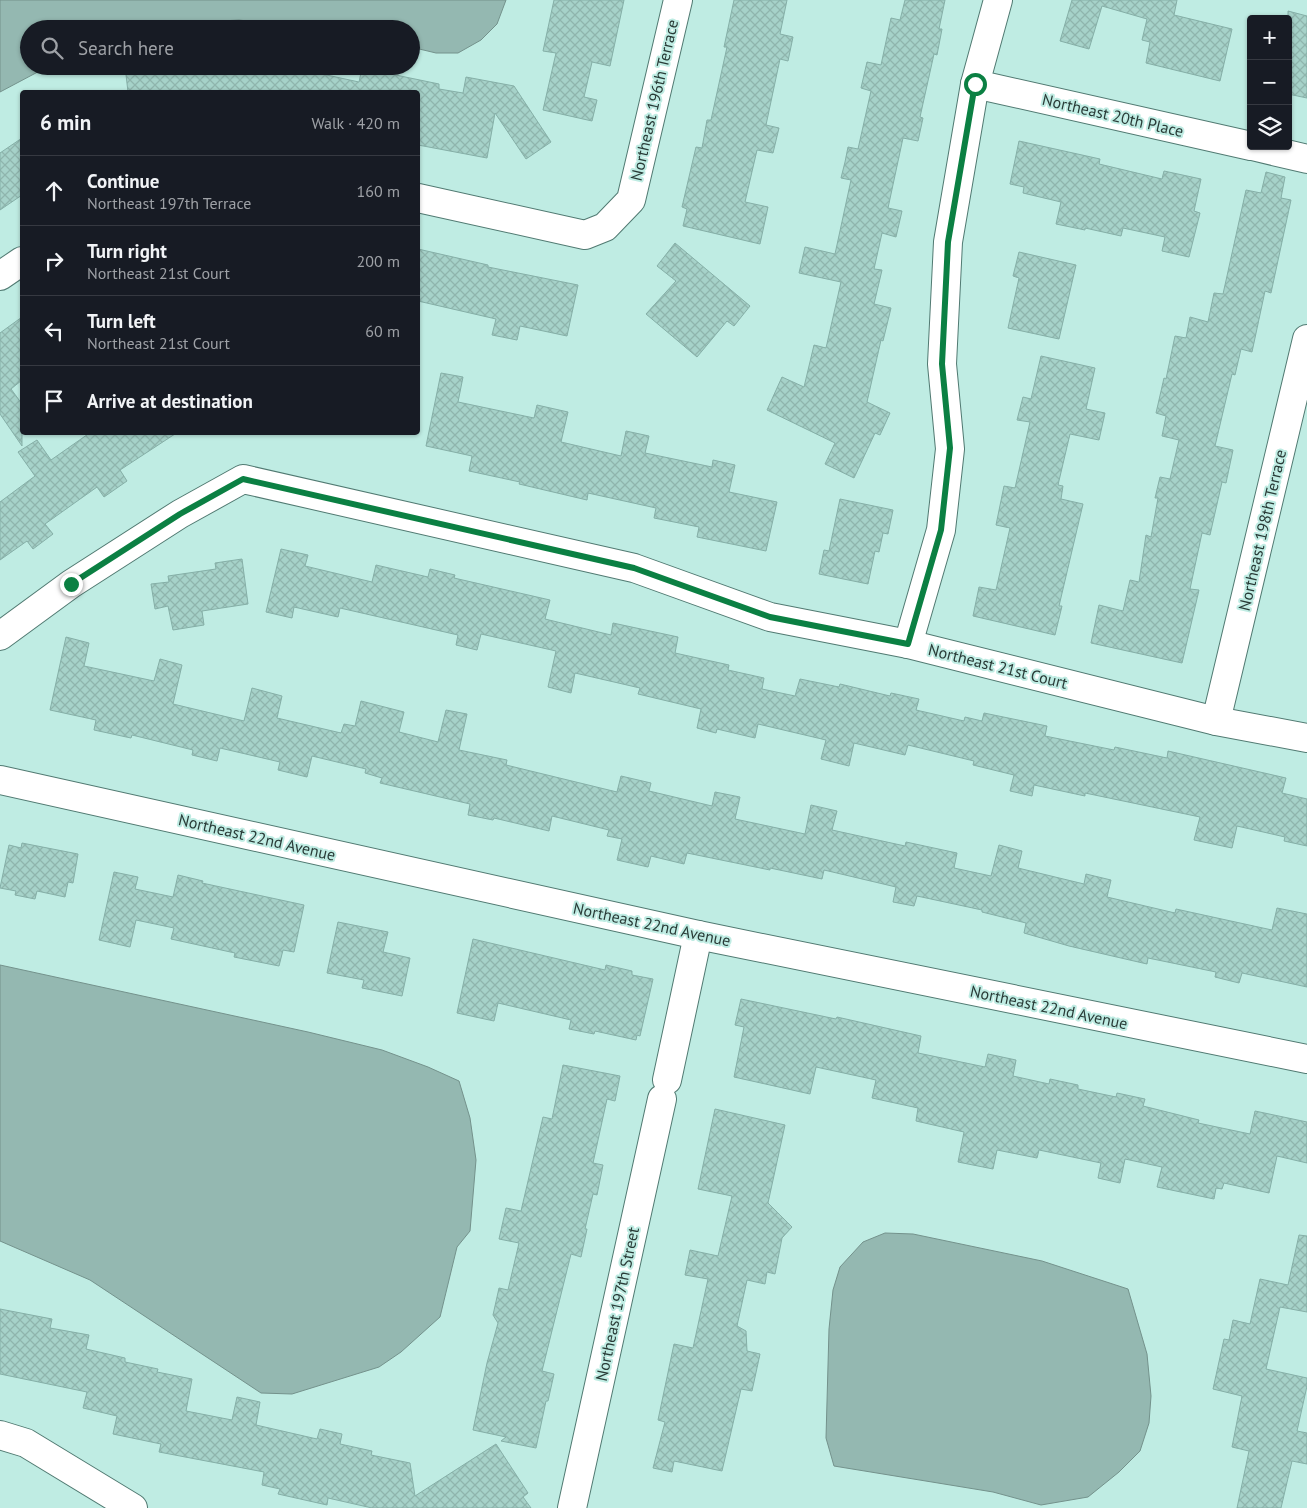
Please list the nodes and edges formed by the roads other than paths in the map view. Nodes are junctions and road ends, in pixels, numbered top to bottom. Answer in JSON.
{"nodes":[{"id":1,"x":678,"y":0,"type":"edge"},
{"id":2,"x":998,"y":0,"type":"edge"},
{"id":3,"x":975,"y":84,"type":"junction"},
{"id":4,"x":1247,"y":145,"type":"edge"},
{"id":5,"x":1268,"y":150,"type":"edge"},
{"id":6,"x":1307,"y":159,"type":"edge"},
{"id":7,"x":420,"y":198,"type":"edge"},
{"id":8,"x":20,"y":262,"type":"edge"},
{"id":9,"x":0,"y":276,"type":"edge"},
{"id":10,"x":1307,"y":339,"type":"edge"},
{"id":11,"x":0,"y":636,"type":"edge"},
{"id":12,"x":908,"y":644,"type":"junction"},
{"id":13,"x":1216,"y":721,"type":"junction"},
{"id":14,"x":1307,"y":738,"type":"edge"},
{"id":15,"x":0,"y":780,"type":"edge"},
{"id":16,"x":698,"y":935,"type":"junction"},
{"id":17,"x":1307,"y":1059,"type":"edge"},
{"id":18,"x":0,"y":1435,"type":"edge"},
{"id":19,"x":133,"y":1508,"type":"edge"},
{"id":20,"x":572,"y":1508,"type":"edge"}],
"edges":[{"from":1,"to":7,"type":"street","name":"Northeast 196th Terrace"},
{"from":2,"to":3,"type":"street"},
{"from":3,"to":4,"type":"street","name":"Northeast 20th Place"},
{"from":3,"to":12,"type":"street"},
{"from":5,"to":6,"type":"street","name":"Northeast 20th Place"},
{"from":8,"to":9,"type":"street"},
{"from":10,"to":13,"type":"street","name":"Northeast 198th Terrace"},
{"from":11,"to":12,"type":"street","name":"Northeast 21st Court"},
{"from":12,"to":13,"type":"street","name":"Northeast 21st Court"},
{"from":13,"to":14,"type":"street","name":"Northeast 21st Court"},
{"from":15,"to":16,"type":"street","name":"Northeast 22nd Avenue"},
{"from":16,"to":17,"type":"street","name":"Northeast 22nd Avenue"},
{"from":16,"to":20,"type":"street","name":"Northeast 197th Street"},
{"from":18,"to":19,"type":"street"}]}
